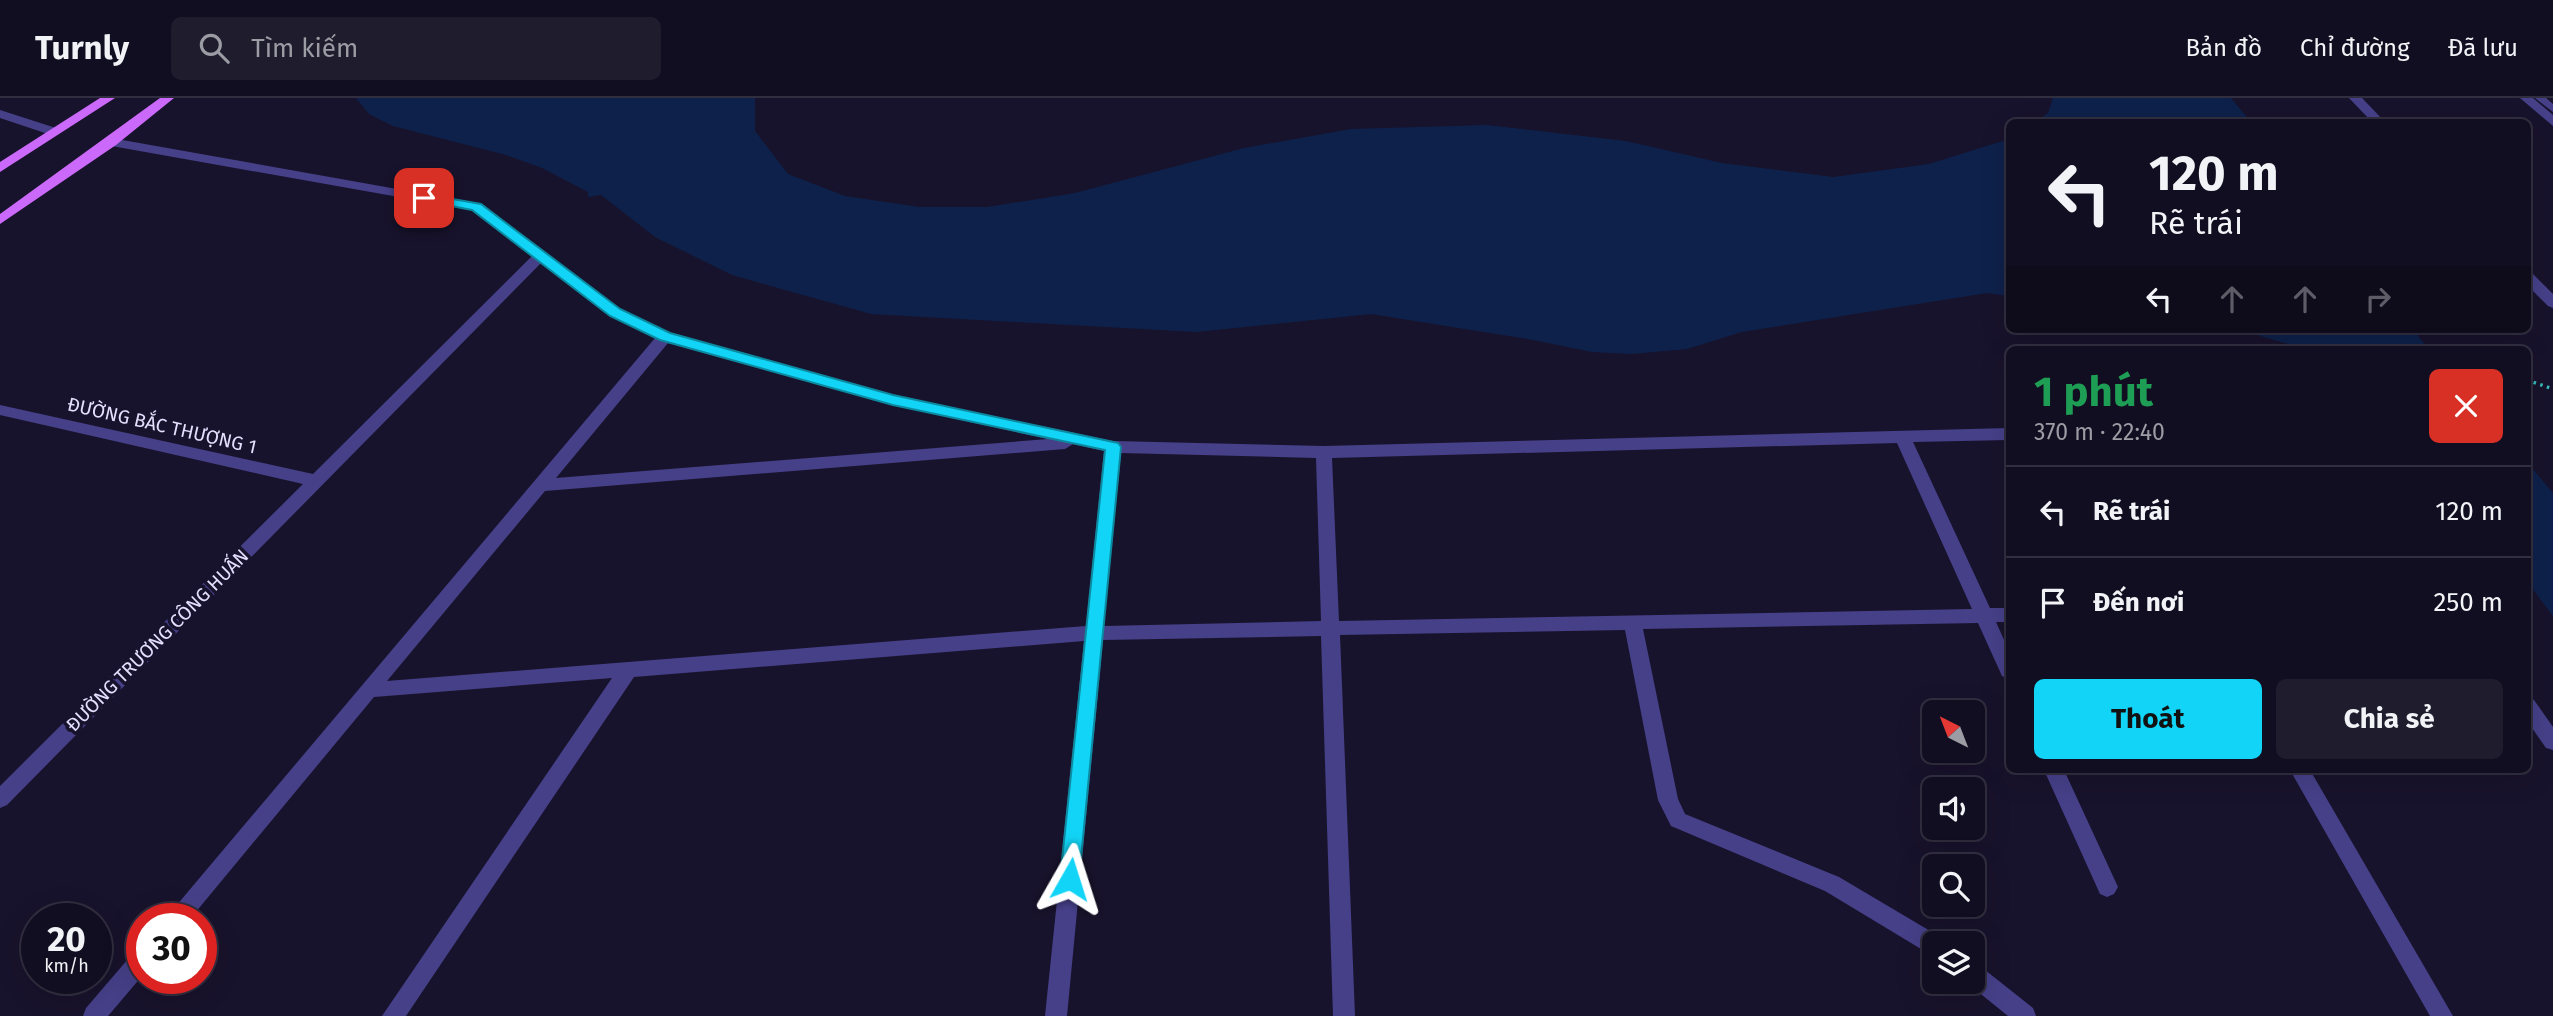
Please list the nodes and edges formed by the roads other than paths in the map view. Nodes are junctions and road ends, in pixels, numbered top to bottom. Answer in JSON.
{"nodes":[{"id":1,"x":109,"y":98,"type":"edge"},
{"id":2,"x":168,"y":98,"type":"edge"},
{"id":3,"x":2355,"y":98,"type":"edge"},
{"id":4,"x":2526,"y":98,"type":"edge"},
{"id":5,"x":2540,"y":98,"type":"edge"},
{"id":6,"x":0,"y":114,"type":"edge"},
{"id":7,"x":2551,"y":116,"type":"edge"},
{"id":8,"x":2376,"y":119,"type":"edge"},
{"id":9,"x":54,"y":132,"type":"junction"},
{"id":10,"x":111,"y":142,"type":"junction"},
{"id":11,"x":0,"y":168,"type":"edge"},
{"id":12,"x":0,"y":220,"type":"edge"},
{"id":13,"x":538,"y":257,"type":"junction"},
{"id":14,"x":2531,"y":280,"type":"edge"},
{"id":15,"x":2553,"y":303,"type":"edge"},
{"id":16,"x":665,"y":337,"type":"junction"},
{"id":17,"x":0,"y":410,"type":"edge"},
{"id":18,"x":2006,"y":434,"type":"edge"},
{"id":19,"x":1903,"y":437,"type":"junction"},
{"id":20,"x":1086,"y":441,"type":"junction"},
{"id":21,"x":1113,"y":447,"type":"junction"},
{"id":22,"x":1324,"y":452,"type":"junction"},
{"id":23,"x":314,"y":481,"type":"junction"},
{"id":24,"x":541,"y":485,"type":"junction"},
{"id":25,"x":2006,"y":615,"type":"edge"},
{"id":26,"x":1984,"y":616,"type":"junction"},
{"id":27,"x":1633,"y":623,"type":"junction"},
{"id":28,"x":1331,"y":628,"type":"junction"},
{"id":29,"x":1095,"y":633,"type":"junction"},
{"id":30,"x":2006,"y":664,"type":"edge"},
{"id":31,"x":629,"y":669,"type":"junction"},
{"id":32,"x":368,"y":690,"type":"junction"},
{"id":33,"x":2531,"y":712,"type":"edge"},
{"id":34,"x":2553,"y":742,"type":"edge"},
{"id":35,"x":2055,"y":773,"type":"edge"},
{"id":36,"x":2302,"y":773,"type":"edge"},
{"id":37,"x":0,"y":799,"type":"edge"},
{"id":38,"x":2107,"y":887,"type":"dead end"},
{"id":39,"x":189,"y":903,"type":"edge"},
{"id":40,"x":1922,"y":938,"type":"edge"},
{"id":41,"x":126,"y":978,"type":"edge"},
{"id":42,"x":1985,"y":984,"type":"edge"},
{"id":43,"x":94,"y":1016,"type":"edge"},
{"id":44,"x":393,"y":1016,"type":"edge"},
{"id":45,"x":1056,"y":1016,"type":"edge"},
{"id":46,"x":1345,"y":1016,"type":"edge"},
{"id":47,"x":2025,"y":1016,"type":"edge"},
{"id":48,"x":2442,"y":1016,"type":"edge"}],
"edges":[{"from":1,"to":9,"type":"main road"},
{"from":2,"to":10,"type":"main road"},
{"from":3,"to":8,"type":"street"},
{"from":4,"to":7,"type":"street"},
{"from":5,"to":7,"type":"lane"},
{"from":6,"to":9,"type":"street"},
{"from":9,"to":11,"type":"main road"},
{"from":10,"to":12,"type":"main road"},
{"from":10,"to":13,"type":"street"},
{"from":13,"to":16,"type":"street"},
{"from":13,"to":23,"type":"street","name":"ĐƯỜNG TRƯƠNG CÔNG HUẤN"},
{"from":14,"to":15,"type":"street"},
{"from":16,"to":20,"type":"street"},
{"from":16,"to":24,"type":"street"},
{"from":17,"to":23,"type":"street","name":"ĐƯỜNG BẮC THƯỢNG 1"},
{"from":18,"to":19,"type":"street"},
{"from":19,"to":22,"type":"street"},
{"from":19,"to":26,"type":"street"},
{"from":20,"to":21,"type":"street"},
{"from":20,"to":24,"type":"street"},
{"from":21,"to":22,"type":"street"},
{"from":21,"to":29,"type":"street"},
{"from":22,"to":28,"type":"street"},
{"from":23,"to":37,"type":"street","name":"ĐƯỜNG TRƯƠNG CÔNG HUẤN"},
{"from":24,"to":32,"type":"street"},
{"from":25,"to":26,"type":"street"},
{"from":26,"to":27,"type":"street"},
{"from":26,"to":30,"type":"street"},
{"from":27,"to":28,"type":"street"},
{"from":27,"to":40,"type":"street"},
{"from":28,"to":29,"type":"street"},
{"from":28,"to":46,"type":"street"},
{"from":29,"to":31,"type":"street"},
{"from":29,"to":45,"type":"street"},
{"from":31,"to":32,"type":"street"},
{"from":31,"to":44,"type":"street"},
{"from":32,"to":39,"type":"street"},
{"from":33,"to":34,"type":"street"},
{"from":35,"to":38,"type":"street"},
{"from":36,"to":48,"type":"street"},
{"from":41,"to":43,"type":"street"},
{"from":42,"to":47,"type":"street"}]}
